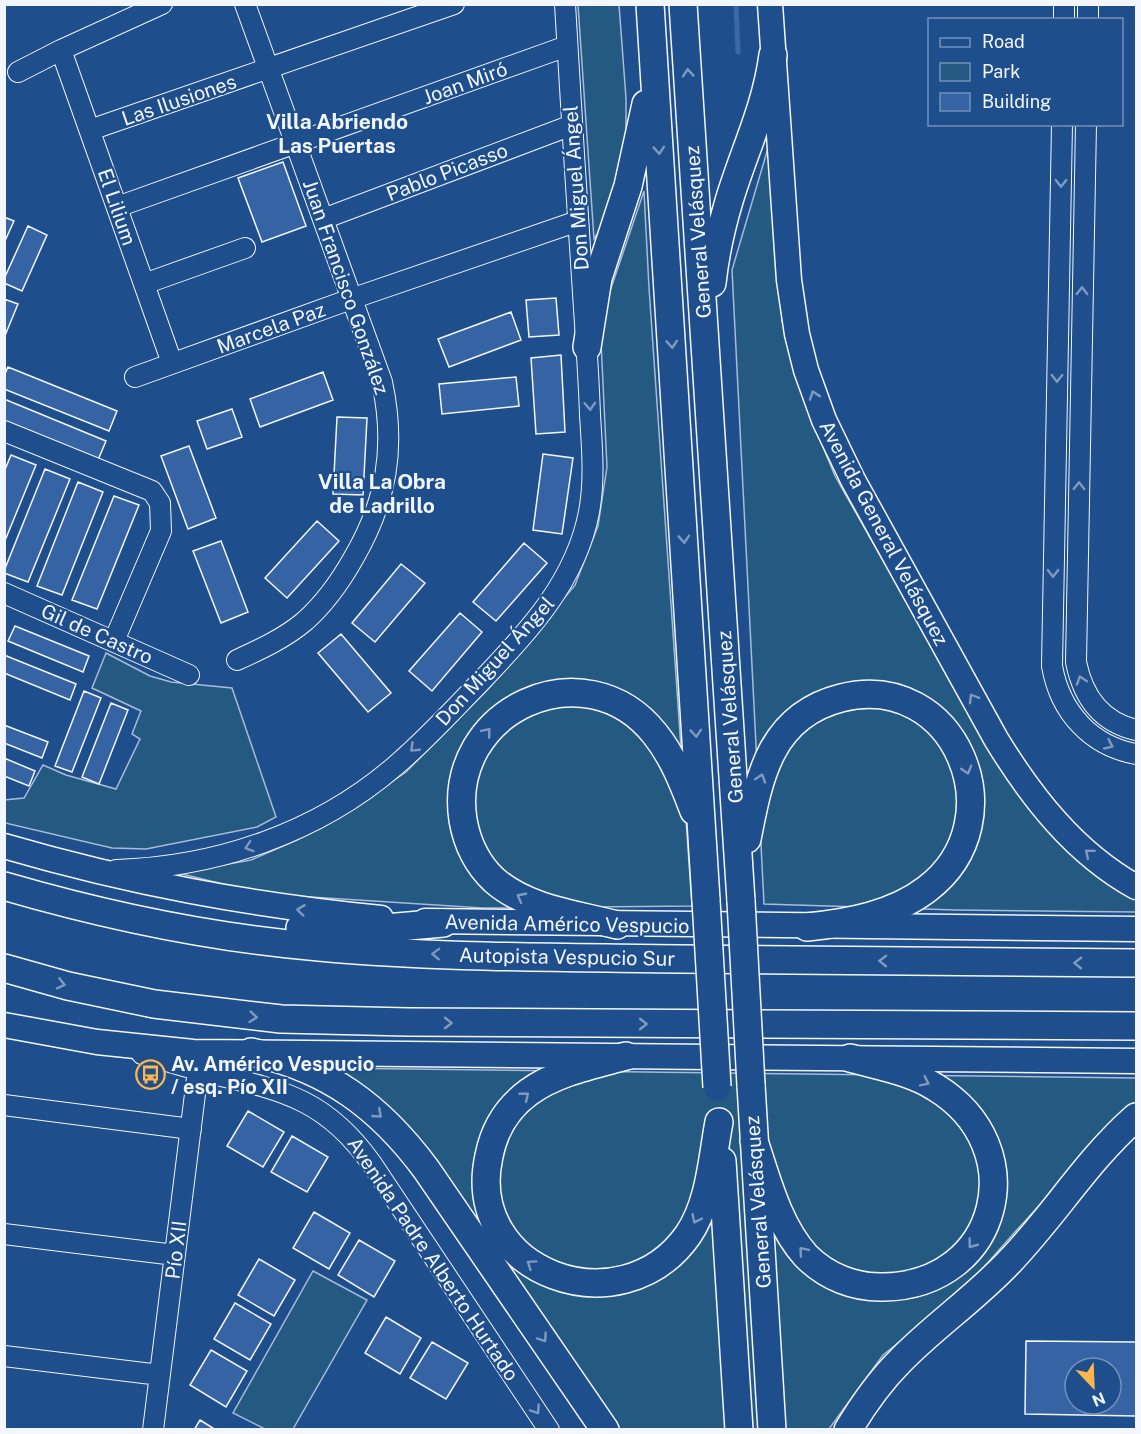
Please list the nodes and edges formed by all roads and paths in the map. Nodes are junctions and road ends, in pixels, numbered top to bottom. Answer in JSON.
{"nodes":[{"id":1,"x":162,"y":4,"type":"edge"},
{"id":2,"x":245,"y":4,"type":"edge"},
{"id":3,"x":454,"y":4,"type":"edge"},
{"id":4,"x":565,"y":4,"type":"edge"},
{"id":5,"x":650,"y":4,"type":"edge"},
{"id":6,"x":683,"y":4,"type":"edge"},
{"id":7,"x":770,"y":4,"type":"edge"},
{"id":8,"x":567,"y":46,"type":"junction"},
{"id":9,"x":653,"y":49,"type":"junction"},
{"id":10,"x":61,"y":50,"type":"junction"},
{"id":11,"x":772,"y":55,"type":"junction"},
{"id":12,"x":268,"y":70,"type":"junction"},
{"id":13,"x":18,"y":72,"type":"dead end"},
{"id":14,"x":572,"y":125,"type":"junction"},
{"id":15,"x":1062,"y":126,"type":"edge"},
{"id":16,"x":1086,"y":126,"type":"edge"},
{"id":17,"x":90,"y":130,"type":"junction"},
{"id":18,"x":295,"y":144,"type":"junction"},
{"id":19,"x":117,"y":207,"type":"junction"},
{"id":20,"x":322,"y":219,"type":"junction"},
{"id":21,"x":578,"y":221,"type":"junction"},
{"id":22,"x":245,"y":248,"type":"dead end"},
{"id":23,"x":144,"y":284,"type":"junction"},
{"id":24,"x":351,"y":299,"type":"junction"},
{"id":25,"x":705,"y":341,"type":"junction"},
{"id":26,"x":587,"y":347,"type":"junction"},
{"id":27,"x":172,"y":363,"type":"junction"},
{"id":28,"x":135,"y":377,"type":"dead end"},
{"id":29,"x":6,"y":436,"type":"edge"},
{"id":30,"x":4,"y":593,"type":"edge"},
{"id":31,"x":114,"y":641,"type":"junction"},
{"id":32,"x":237,"y":660,"type":"dead end"},
{"id":33,"x":189,"y":675,"type":"dead end"},
{"id":34,"x":1137,"y":730,"type":"edge"},
{"id":35,"x":1137,"y":754,"type":"edge"},
{"id":36,"x":703,"y":834,"type":"junction"},
{"id":37,"x":4,"y":846,"type":"edge"},
{"id":38,"x":92,"y":870,"type":"junction"},
{"id":39,"x":4,"y":886,"type":"edge"},
{"id":40,"x":1137,"y":887,"type":"edge"},
{"id":41,"x":741,"y":899,"type":"junction"},
{"id":42,"x":129,"y":918,"type":"junction"},
{"id":43,"x":442,"y":922,"type":"junction"},
{"id":44,"x":617,"y":925,"type":"junction"},
{"id":45,"x":807,"y":927,"type":"junction"},
{"id":46,"x":1137,"y":929,"type":"edge"},
{"id":47,"x":1137,"y":963,"type":"edge"},
{"id":48,"x":4,"y":968,"type":"edge"},
{"id":49,"x":4,"y":1025,"type":"edge"},
{"id":50,"x":1137,"y":1026,"type":"edge"},
{"id":51,"x":97,"y":1042,"type":"junction"},
{"id":52,"x":251,"y":1052,"type":"junction"},
{"id":53,"x":626,"y":1056,"type":"junction"},
{"id":54,"x":850,"y":1058,"type":"junction"},
{"id":55,"x":1137,"y":1061,"type":"edge"},
{"id":56,"x":198,"y":1070,"type":"junction"},
{"id":57,"x":4,"y":1105,"type":"edge"},
{"id":58,"x":1137,"y":1117,"type":"edge"},
{"id":59,"x":719,"y":1122,"type":"junction"},
{"id":60,"x":191,"y":1129,"type":"junction"},
{"id":61,"x":754,"y":1141,"type":"junction"},
{"id":62,"x":4,"y":1234,"type":"edge"},
{"id":63,"x":175,"y":1255,"type":"junction"},
{"id":64,"x":4,"y":1356,"type":"edge"},
{"id":65,"x":160,"y":1375,"type":"junction"},
{"id":66,"x":153,"y":1430,"type":"edge"},
{"id":67,"x":549,"y":1430,"type":"edge"},
{"id":68,"x":605,"y":1430,"type":"edge"},
{"id":69,"x":739,"y":1430,"type":"edge"},
{"id":70,"x":772,"y":1430,"type":"edge"},
{"id":71,"x":848,"y":1430,"type":"edge"}],
"edges":[{"from":1,"to":10,"type":"street"},
{"from":2,"to":12,"type":"street","name":"Juan Francisco González"},
{"from":3,"to":12,"type":"street","name":"Las Ilusiones"},
{"from":4,"to":8,"type":"street","name":"Don Miguel Ángel"},
{"from":5,"to":9,"type":"highway","name":"General Velásquez"},
{"from":25,"to":6,"type":"highway","name":"General Velásquez","one_way":true},
{"from":7,"to":11,"type":"main road","name":"Avenida General Velásquez"},
{"from":8,"to":14,"type":"street","name":"Don Miguel Ángel"},
{"from":8,"to":18,"type":"street","name":"Joan Miró"},
{"from":9,"to":26,"type":"highway"},
{"from":9,"to":36,"type":"highway","name":"General Velásquez","one_way":true},
{"from":10,"to":13,"type":"street"},
{"from":10,"to":17,"type":"street","name":"El Lilium"},
{"from":11,"to":25,"type":"highway"},
{"from":40,"to":11,"type":"main road","name":"Avenida General Velásquez","one_way":true},
{"from":12,"to":17,"type":"street","name":"Las Ilusiones"},
{"from":12,"to":18,"type":"street","name":"Juan Francisco González"},
{"from":14,"to":20,"type":"street","name":"Pablo Picasso"},
{"from":14,"to":21,"type":"street","name":"Don Miguel Ángel"},
{"from":15,"to":35,"type":"street","one_way":true},
{"from":34,"to":16,"type":"street","one_way":true},
{"from":17,"to":19,"type":"street","name":"El Lilium"},
{"from":18,"to":19,"type":"street","name":"Joan Miró"},
{"from":18,"to":20,"type":"street","name":"Juan Francisco González"},
{"from":19,"to":23,"type":"street","name":"El Lilium"},
{"from":20,"to":24,"type":"street","name":"Juan Francisco González"},
{"from":21,"to":24,"type":"street","name":"Marcela Paz"},
{"from":21,"to":26,"type":"street","name":"Don Miguel Ángel"},
{"from":22,"to":23,"type":"street"},
{"from":23,"to":27,"type":"street","name":"El Lilium"},
{"from":24,"to":27,"type":"street","name":"Marcela Paz"},
{"from":24,"to":32,"type":"street","name":"Juan Francisco González"},
{"from":25,"to":41,"type":"highway","name":"General Velásquez"},
{"from":26,"to":38,"type":"street","name":"Don Miguel Ángel","one_way":true},
{"from":27,"to":28,"type":"street","name":"Marcela Paz"},
{"from":29,"to":31,"type":"street"},
{"from":30,"to":31,"type":"street","name":"Gil de Castro"},
{"from":31,"to":33,"type":"street","name":"Gil de Castro"},
{"from":44,"to":36,"type":"highway","one_way":true},
{"from":36,"to":59,"type":"highway","name":"General Velásquez","bridge":true},
{"from":37,"to":38,"type":"main road","name":"Avenida Américo Vespucio"},
{"from":43,"to":38,"type":"main road","name":"Avenida Américo Vespucio","one_way":true},
{"from":39,"to":42,"type":"highway","name":"Autopista Vespucio Sur"},
{"from":41,"to":45,"type":"highway","one_way":true},
{"from":41,"to":61,"type":"highway","name":"General Velásquez","bridge":true},
{"from":42,"to":43,"type":"highway"},
{"from":47,"to":42,"type":"highway","name":"Autopista Vespucio Sur","one_way":true},
{"from":43,"to":44,"type":"main road","name":"Avenida Américo Vespucio"},
{"from":44,"to":45,"type":"main road","name":"Avenida Américo Vespucio"},
{"from":45,"to":46,"type":"main road","name":"Avenida Américo Vespucio"},
{"from":48,"to":50,"type":"highway","one_way":true},
{"from":49,"to":51,"type":"main road"},
{"from":51,"to":52,"type":"main road"},
{"from":51,"to":56,"type":"street","name":"Avenida Padre Alberto Hurtado"},
{"from":52,"to":53,"type":"main road"},
{"from":52,"to":68,"type":"highway","one_way":true},
{"from":53,"to":54,"type":"main road"},
{"from":59,"to":53,"type":"highway","one_way":true},
{"from":54,"to":55,"type":"main road"},
{"from":54,"to":61,"type":"highway","one_way":true},
{"from":56,"to":60,"type":"street","name":"Pío XII"},
{"from":56,"to":67,"type":"street","name":"Avenida Padre Alberto Hurtado","one_way":true},
{"from":57,"to":60,"type":"street"},
{"from":58,"to":71,"type":"highway"},
{"from":59,"to":69,"type":"highway","name":"General Velásquez"},
{"from":60,"to":63,"type":"street","name":"Pío XII"},
{"from":61,"to":70,"type":"highway","name":"General Velásquez"},
{"from":62,"to":63,"type":"street"},
{"from":63,"to":65,"type":"street","name":"Pío XII"},
{"from":64,"to":65,"type":"street"},
{"from":65,"to":66,"type":"street","name":"Pío XII"}]}
